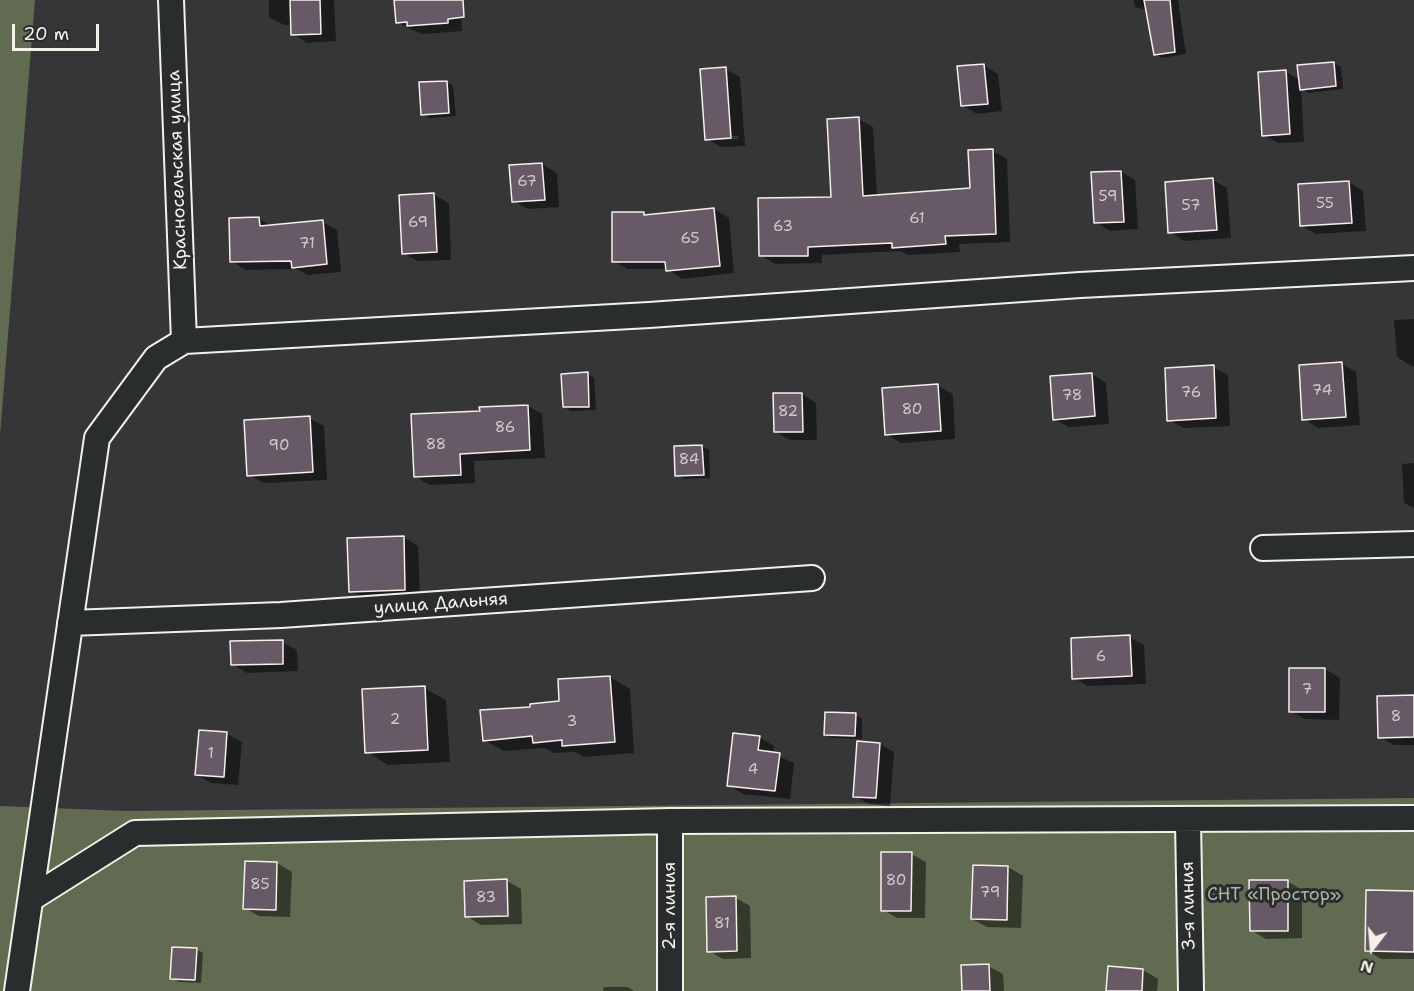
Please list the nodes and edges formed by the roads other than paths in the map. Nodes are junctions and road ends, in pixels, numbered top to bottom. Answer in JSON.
{"nodes":[{"id":1,"x":171,"y":0,"type":"edge"},
{"id":2,"x":1414,"y":268,"type":"edge"},
{"id":3,"x":184,"y":341,"type":"junction"},
{"id":4,"x":1414,"y":544,"type":"edge"},
{"id":5,"x":1263,"y":548,"type":"dead end"},
{"id":6,"x":812,"y":578,"type":"dead end"},
{"id":7,"x":70,"y":623,"type":"junction"},
{"id":8,"x":1414,"y":818,"type":"edge"},
{"id":9,"x":670,"y":821,"type":"junction"},
{"id":10,"x":1188,"y":821,"type":"junction"},
{"id":11,"x":32,"y":898,"type":"junction"},
{"id":12,"x":17,"y":991,"type":"edge"},
{"id":13,"x":670,"y":991,"type":"edge"},
{"id":14,"x":1191,"y":991,"type":"edge"}],
"edges":[{"from":1,"to":3,"type":"street","name":"Красносельская улица"},
{"from":2,"to":3,"type":"street"},
{"from":3,"to":7,"type":"street"},
{"from":4,"to":5,"type":"street"},
{"from":6,"to":7,"type":"street","name":"улица Дальняя"},
{"from":7,"to":11,"type":"street"},
{"from":8,"to":10,"type":"street"},
{"from":9,"to":10,"type":"street"},
{"from":9,"to":11,"type":"street"},
{"from":9,"to":13,"type":"street","name":"2-я линия"},
{"from":10,"to":14,"type":"street","name":"3-я линия"},
{"from":11,"to":12,"type":"street"}]}
